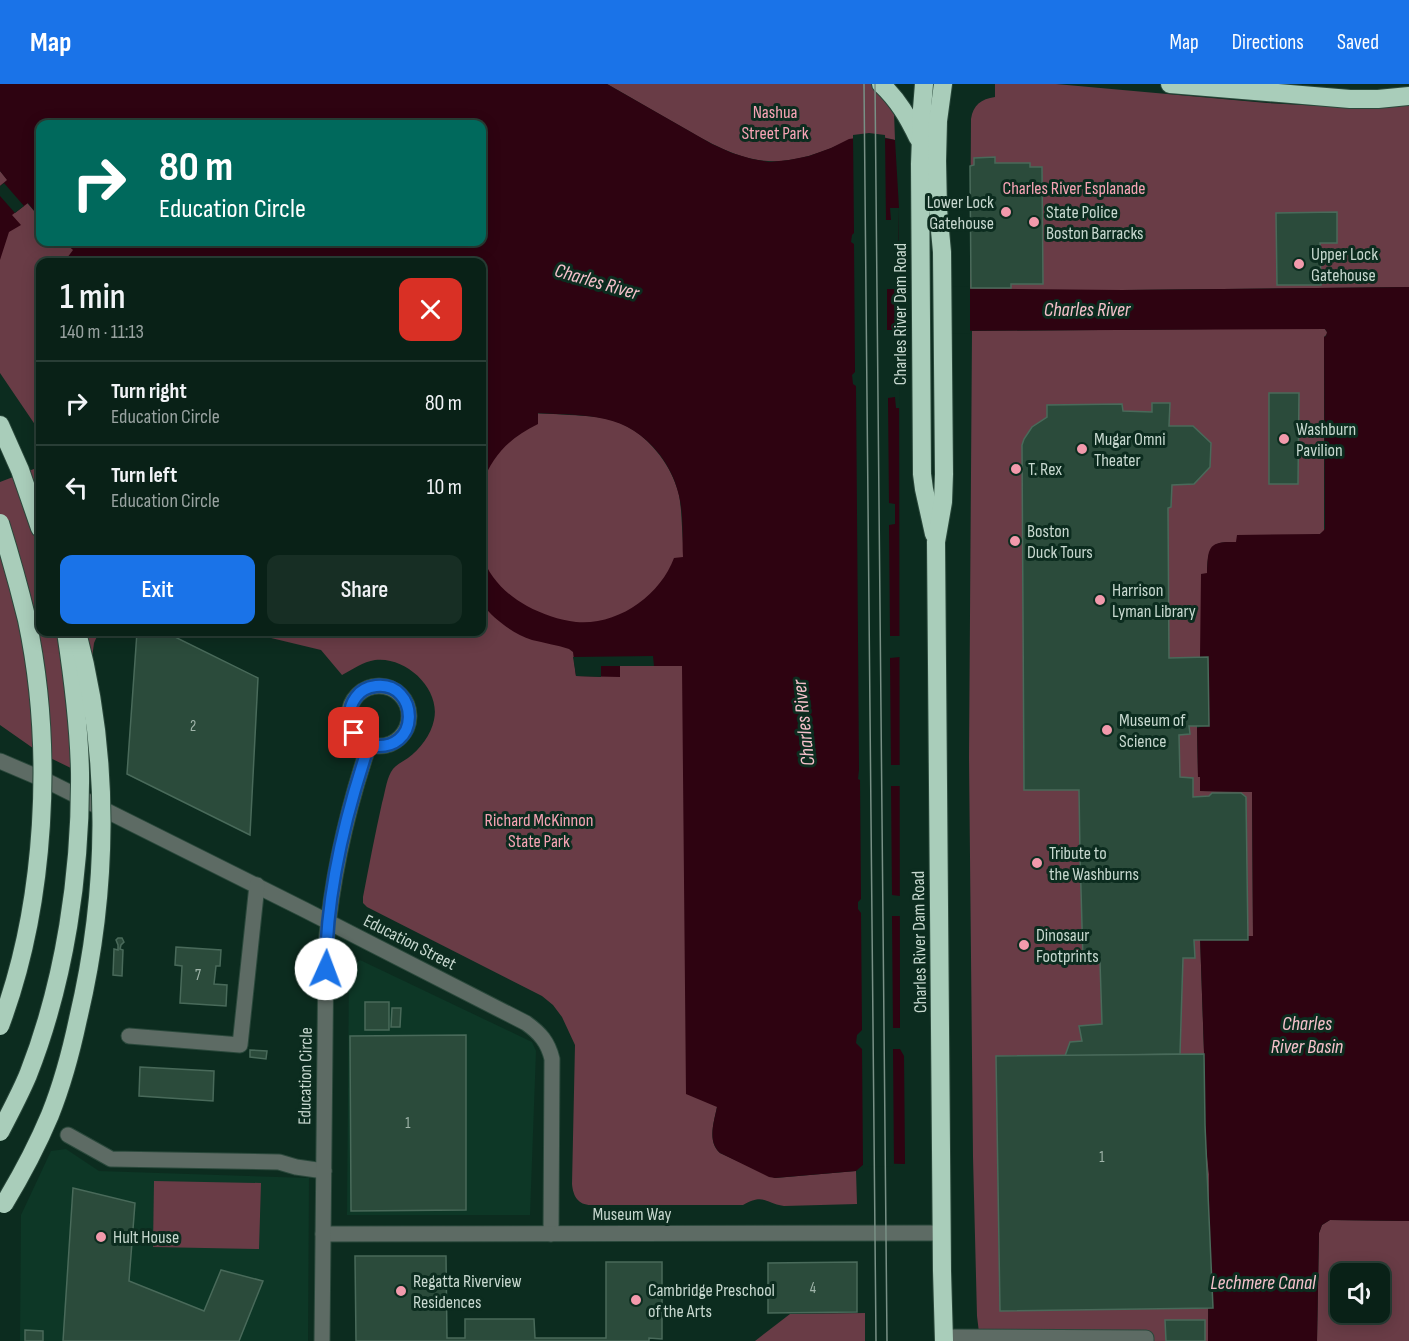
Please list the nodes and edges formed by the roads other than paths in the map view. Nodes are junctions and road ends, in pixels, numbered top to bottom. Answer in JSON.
{"nodes":[{"id":1,"x":881,"y":84,"type":"edge"},
{"id":2,"x":924,"y":84,"type":"edge"},
{"id":3,"x":943,"y":84,"type":"edge"},
{"id":4,"x":1170,"y":84,"type":"edge"},
{"id":5,"x":1409,"y":96,"type":"edge"},
{"id":6,"x":920,"y":142,"type":"junction"},
{"id":7,"x":0,"y":425,"type":"edge"},
{"id":8,"x":20,"y":470,"type":"junction"},
{"id":9,"x":36,"y":508,"type":"edge"},
{"id":10,"x":36,"y":516,"type":"edge"},
{"id":11,"x":0,"y":523,"type":"edge"},
{"id":12,"x":936,"y":542,"type":"junction"},
{"id":13,"x":67,"y":636,"type":"edge"},
{"id":14,"x":78,"y":636,"type":"edge"},
{"id":15,"x":369,"y":745,"type":"junction"},
{"id":16,"x":0,"y":761,"type":"edge"},
{"id":17,"x":47,"y":781,"type":"junction"},
{"id":18,"x":257,"y":885,"type":"junction"},
{"id":19,"x":329,"y":922,"type":"junction"},
{"id":20,"x":0,"y":1028,"type":"edge"},
{"id":21,"x":129,"y":1036,"type":"dead end"},
{"id":22,"x":0,"y":1132,"type":"edge"},
{"id":23,"x":68,"y":1135,"type":"dead end"},
{"id":24,"x":324,"y":1171,"type":"junction"},
{"id":25,"x":0,"y":1210,"type":"edge"},
{"id":26,"x":942,"y":1233,"type":"junction"},
{"id":27,"x":323,"y":1234,"type":"junction"},
{"id":28,"x":551,"y":1234,"type":"junction"},
{"id":29,"x":944,"y":1339,"type":"edge"},
{"id":30,"x":322,"y":1341,"type":"edge"},
{"id":31,"x":1146,"y":1341,"type":"edge"}],
"edges":[{"from":1,"to":6,"type":"highway"},
{"from":2,"to":6,"type":"highway","name":"Charles River Dam Road"},
{"from":3,"to":12,"type":"highway","name":"Charles River Dam Road"},
{"from":4,"to":5,"type":"highway"},
{"from":6,"to":12,"type":"highway","name":"Charles River Dam Road"},
{"from":7,"to":8,"type":"highway"},
{"from":8,"to":9,"type":"highway"},
{"from":8,"to":10,"type":"highway"},
{"from":11,"to":20,"type":"highway","bridge":true},
{"from":12,"to":26,"type":"highway","name":"Charles River Dam Road"},
{"from":13,"to":22,"type":"highway","bridge":true},
{"from":14,"to":25,"type":"highway","bridge":true},
{"from":15,"to":15,"type":"street"},
{"from":15,"to":19,"type":"street","name":"Education Circle"},
{"from":16,"to":17,"type":"street","name":"Education Street"},
{"from":17,"to":18,"type":"street","name":"Education Street"},
{"from":17,"to":20,"type":"street"},
{"from":18,"to":19,"type":"street","name":"Education Street"},
{"from":18,"to":21,"type":"street"},
{"from":19,"to":24,"type":"street","name":"Education Circle"},
{"from":19,"to":28,"type":"street","name":"Education Street"},
{"from":23,"to":24,"type":"street"},
{"from":24,"to":27,"type":"street","name":"Education Circle"},
{"from":26,"to":28,"type":"street","name":"Museum Way"},
{"from":26,"to":29,"type":"highway","name":"Charles River Dam Road"},
{"from":27,"to":28,"type":"street","name":"Museum Way"},
{"from":27,"to":30,"type":"street","name":"Education Circle"},
{"from":29,"to":31,"type":"street"}]}
